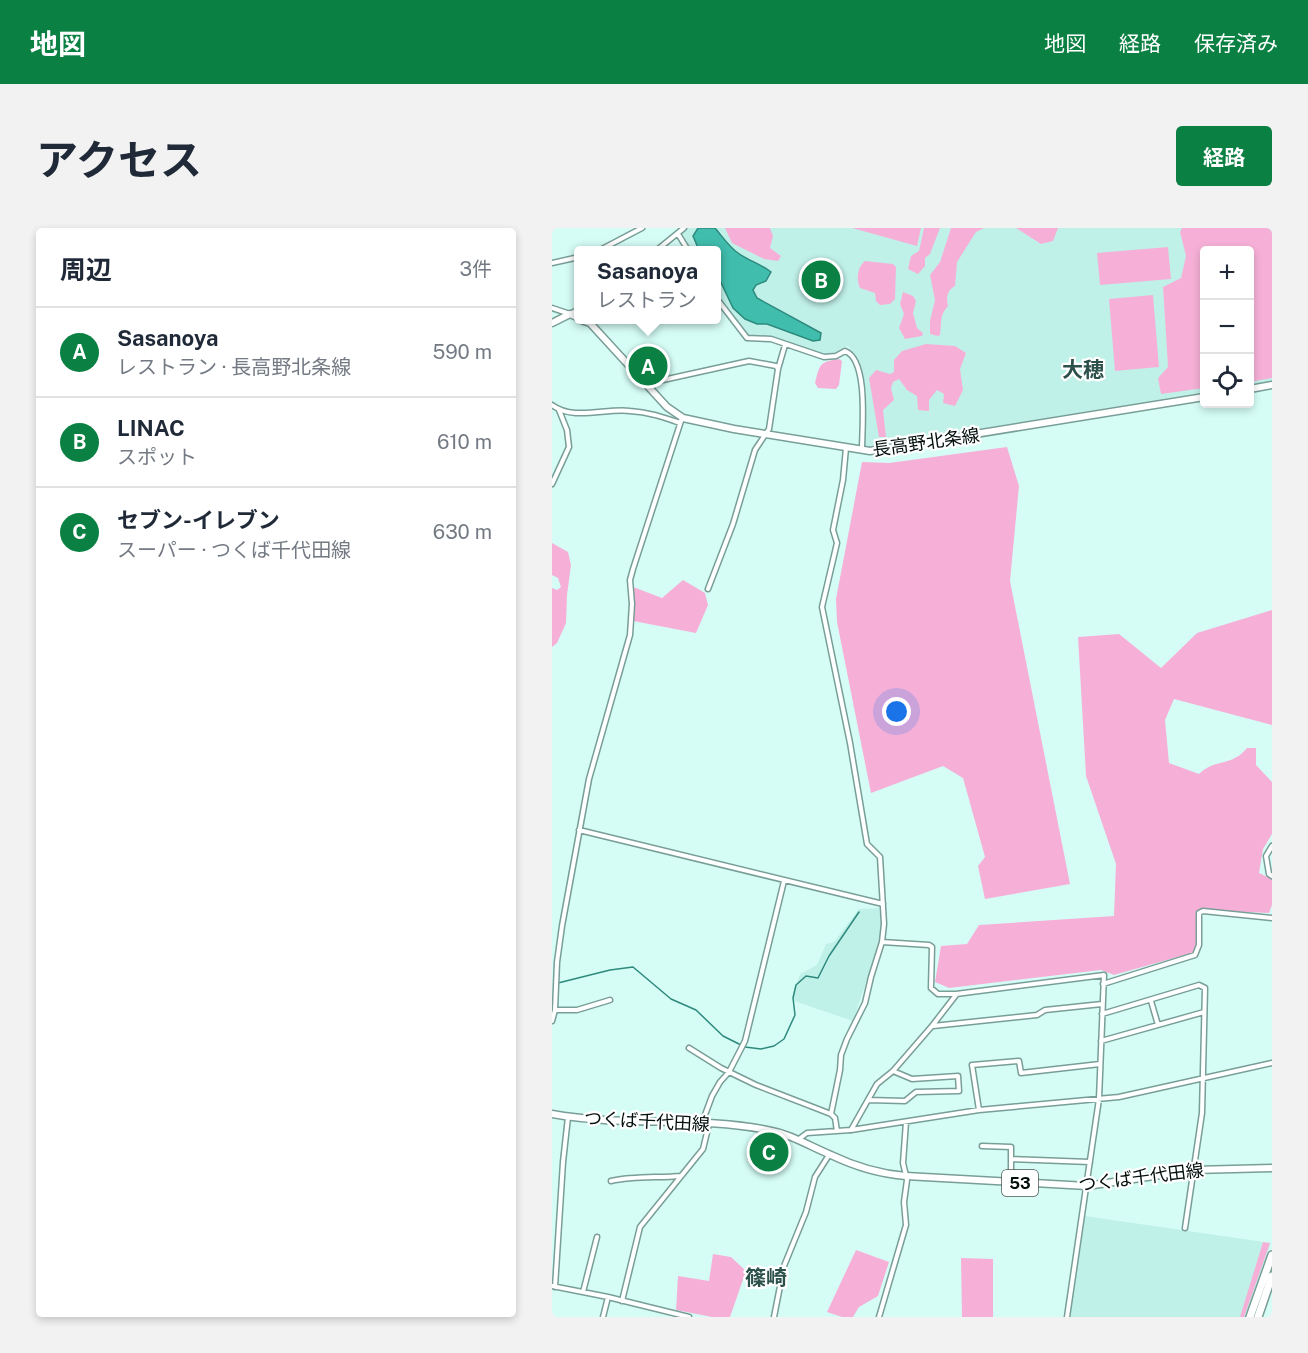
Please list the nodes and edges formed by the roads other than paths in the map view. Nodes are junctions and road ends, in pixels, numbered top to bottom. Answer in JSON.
{"nodes":[{"id":1,"x":642,"y":228,"type":"edge"},
{"id":2,"x":684,"y":228,"type":"edge"},
{"id":3,"x":678,"y":234,"type":"junction"},
{"id":4,"x":608,"y":246,"type":"edge"},
{"id":5,"x":662,"y":246,"type":"edge"},
{"id":6,"x":686,"y":246,"type":"edge"},
{"id":7,"x":574,"y":258,"type":"edge"},
{"id":8,"x":552,"y":263,"type":"edge"},
{"id":9,"x":721,"y":304,"type":"edge"},
{"id":10,"x":552,"y":308,"type":"edge"},
{"id":11,"x":574,"y":312,"type":"edge"},
{"id":12,"x":570,"y":314,"type":"junction"},
{"id":13,"x":574,"y":316,"type":"edge"},
{"id":14,"x":552,"y":323,"type":"edge"},
{"id":15,"x":590,"y":324,"type":"edge"},
{"id":16,"x":785,"y":345,"type":"junction"},
{"id":17,"x":778,"y":369,"type":"junction"},
{"id":18,"x":641,"y":379,"type":"junction"},
{"id":19,"x":1272,"y":385,"type":"edge"},
{"id":20,"x":1254,"y":388,"type":"edge"},
{"id":21,"x":1200,"y":398,"type":"edge"},
{"id":22,"x":552,"y":405,"type":"edge"},
{"id":23,"x":559,"y":410,"type":"junction"},
{"id":24,"x":681,"y":420,"type":"junction"},
{"id":25,"x":766,"y":435,"type":"junction"},
{"id":26,"x":846,"y":448,"type":"junction"},
{"id":27,"x":862,"y":450,"type":"junction"},
{"id":28,"x":552,"y":484,"type":"edge"},
{"id":29,"x":708,"y":589,"type":"dead end"},
{"id":30,"x":579,"y":830,"type":"junction"},
{"id":31,"x":1272,"y":846,"type":"edge"},
{"id":32,"x":1272,"y":876,"type":"edge"},
{"id":33,"x":784,"y":881,"type":"junction"},
{"id":34,"x":883,"y":904,"type":"junction"},
{"id":35,"x":1272,"y":918,"type":"edge"},
{"id":36,"x":882,"y":942,"type":"junction"},
{"id":37,"x":1104,"y":984,"type":"junction"},
{"id":38,"x":956,"y":994,"type":"junction"},
{"id":39,"x":610,"y":1000,"type":"dead end"},
{"id":40,"x":1151,"y":1000,"type":"junction"},
{"id":41,"x":1102,"y":1004,"type":"junction"},
{"id":42,"x":555,"y":1010,"type":"junction"},
{"id":43,"x":1204,"y":1012,"type":"junction"},
{"id":44,"x":1102,"y":1014,"type":"junction"},
{"id":45,"x":552,"y":1021,"type":"edge"},
{"id":46,"x":1158,"y":1025,"type":"junction"},
{"id":47,"x":932,"y":1026,"type":"junction"},
{"id":48,"x":1101,"y":1041,"type":"junction"},
{"id":49,"x":689,"y":1048,"type":"dead end"},
{"id":50,"x":1272,"y":1063,"type":"edge"},
{"id":51,"x":1100,"y":1064,"type":"junction"},
{"id":52,"x":893,"y":1071,"type":"junction"},
{"id":53,"x":729,"y":1072,"type":"junction"},
{"id":54,"x":1203,"y":1077,"type":"junction"},
{"id":55,"x":1098,"y":1099,"type":"junction"},
{"id":56,"x":869,"y":1100,"type":"junction"},
{"id":57,"x":979,"y":1110,"type":"junction"},
{"id":58,"x":552,"y":1114,"type":"edge"},
{"id":59,"x":831,"y":1114,"type":"junction"},
{"id":60,"x":568,"y":1117,"type":"junction"},
{"id":61,"x":906,"y":1122,"type":"junction"},
{"id":62,"x":701,"y":1123,"type":"junction"},
{"id":63,"x":709,"y":1124,"type":"junction"},
{"id":64,"x":851,"y":1130,"type":"junction"},
{"id":65,"x":837,"y":1131,"type":"junction"},
{"id":66,"x":799,"y":1139,"type":"junction"},
{"id":67,"x":982,"y":1146,"type":"dead end"},
{"id":68,"x":829,"y":1155,"type":"junction"},
{"id":69,"x":1011,"y":1159,"type":"junction"},
{"id":70,"x":1090,"y":1162,"type":"junction"},
{"id":71,"x":1272,"y":1167,"type":"edge"},
{"id":72,"x":1194,"y":1170,"type":"junction"},
{"id":73,"x":681,"y":1176,"type":"junction"},
{"id":74,"x":906,"y":1176,"type":"junction"},
{"id":75,"x":611,"y":1182,"type":"dead end"},
{"id":76,"x":1011,"y":1183,"type":"junction"},
{"id":77,"x":1087,"y":1186,"type":"junction"},
{"id":78,"x":1185,"y":1228,"type":"dead end"},
{"id":79,"x":597,"y":1237,"type":"dead end"},
{"id":80,"x":1272,"y":1255,"type":"edge"},
{"id":81,"x":1272,"y":1276,"type":"edge"},
{"id":82,"x":554,"y":1287,"type":"edge"},
{"id":83,"x":583,"y":1292,"type":"junction"},
{"id":84,"x":608,"y":1297,"type":"junction"},
{"id":85,"x":622,"y":1301,"type":"junction"},
{"id":86,"x":672,"y":1315,"type":"edge"},
{"id":87,"x":603,"y":1317,"type":"edge"},
{"id":88,"x":689,"y":1317,"type":"edge"},
{"id":89,"x":774,"y":1317,"type":"edge"},
{"id":90,"x":879,"y":1317,"type":"edge"},
{"id":91,"x":1067,"y":1317,"type":"edge"},
{"id":92,"x":1257,"y":1317,"type":"edge"}],
"edges":[{"from":1,"to":4,"type":"street"},
{"from":2,"to":3,"type":"street"},
{"from":3,"to":5,"type":"street"},
{"from":3,"to":6,"type":"street"},
{"from":7,"to":8,"type":"street"},
{"from":9,"to":16,"type":"street"},
{"from":10,"to":12,"type":"street"},
{"from":11,"to":12,"type":"street"},
{"from":12,"to":13,"type":"main road","name":"長高野北条線"},
{"from":12,"to":14,"type":"main road"},
{"from":15,"to":18,"type":"main road","name":"長高野北条線"},
{"from":16,"to":17,"type":"street"},
{"from":16,"to":27,"type":"street"},
{"from":17,"to":18,"type":"street"},
{"from":17,"to":25,"type":"street"},
{"from":18,"to":24,"type":"main road","name":"長高野北条線"},
{"from":19,"to":20,"type":"main road"},
{"from":21,"to":27,"type":"main road","name":"長高野北条線"},
{"from":22,"to":23,"type":"street"},
{"from":23,"to":24,"type":"street"},
{"from":23,"to":28,"type":"street"},
{"from":24,"to":25,"type":"main road","name":"長高野北条線"},
{"from":24,"to":30,"type":"street"},
{"from":25,"to":26,"type":"main road","name":"長高野北条線"},
{"from":25,"to":29,"type":"street"},
{"from":26,"to":27,"type":"main road","name":"長高野北条線"},
{"from":26,"to":34,"type":"street"},
{"from":30,"to":33,"type":"street"},
{"from":30,"to":42,"type":"street"},
{"from":31,"to":32,"type":"street"},
{"from":33,"to":34,"type":"street"},
{"from":33,"to":53,"type":"street"},
{"from":34,"to":36,"type":"street"},
{"from":35,"to":37,"type":"street"},
{"from":36,"to":38,"type":"street"},
{"from":36,"to":59,"type":"street"},
{"from":37,"to":38,"type":"street"},
{"from":37,"to":41,"type":"street"},
{"from":38,"to":47,"type":"street"},
{"from":39,"to":42,"type":"street"},
{"from":40,"to":43,"type":"street"},
{"from":40,"to":44,"type":"street"},
{"from":40,"to":46,"type":"street"},
{"from":41,"to":44,"type":"street"},
{"from":41,"to":47,"type":"street"},
{"from":42,"to":45,"type":"street"},
{"from":43,"to":46,"type":"street"},
{"from":43,"to":54,"type":"street"},
{"from":44,"to":48,"type":"street"},
{"from":46,"to":48,"type":"street"},
{"from":47,"to":52,"type":"street"},
{"from":48,"to":51,"type":"street"},
{"from":49,"to":53,"type":"street"},
{"from":50,"to":54,"type":"street"},
{"from":51,"to":55,"type":"street"},
{"from":51,"to":57,"type":"street"},
{"from":52,"to":56,"type":"street"},
{"from":52,"to":56,"type":"street"},
{"from":53,"to":59,"type":"street"},
{"from":53,"to":62,"type":"street"},
{"from":54,"to":55,"type":"street"},
{"from":54,"to":72,"type":"street"},
{"from":55,"to":57,"type":"street"},
{"from":55,"to":70,"type":"street"},
{"from":56,"to":64,"type":"street"},
{"from":57,"to":61,"type":"street"},
{"from":58,"to":60,"type":"main road","name":"つくば千代田線","number":"53"},
{"from":59,"to":65,"type":"street"},
{"from":60,"to":62,"type":"main road","name":"つくば千代田線","number":"53"},
{"from":60,"to":82,"type":"street"},
{"from":61,"to":64,"type":"street"},
{"from":61,"to":74,"type":"street"},
{"from":62,"to":63,"type":"main road","name":"つくば千代田線","number":"53"},
{"from":63,"to":66,"type":"main road","name":"つくば千代田線","number":"53"},
{"from":63,"to":73,"type":"street"},
{"from":64,"to":65,"type":"street"},
{"from":65,"to":66,"type":"street"},
{"from":66,"to":68,"type":"main road","name":"つくば千代田線","number":"53"},
{"from":67,"to":69,"type":"street"},
{"from":68,"to":74,"type":"main road","name":"つくば千代田線","number":"53"},
{"from":68,"to":89,"type":"street"},
{"from":69,"to":70,"type":"street"},
{"from":69,"to":76,"type":"street"},
{"from":70,"to":77,"type":"street"},
{"from":71,"to":72,"type":"main road","name":"つくば千代田線","number":"53"},
{"from":72,"to":77,"type":"main road","name":"つくば千代田線","number":"53"},
{"from":72,"to":78,"type":"street"},
{"from":73,"to":75,"type":"street"},
{"from":73,"to":85,"type":"street"},
{"from":74,"to":76,"type":"main road","name":"つくば千代田線","number":"53"},
{"from":74,"to":90,"type":"street"},
{"from":76,"to":77,"type":"main road","name":"つくば千代田線","number":"53"},
{"from":77,"to":91,"type":"street"},
{"from":79,"to":83,"type":"street"},
{"from":80,"to":92,"type":"highway"},
{"from":81,"to":92,"type":"highway"},
{"from":82,"to":83,"type":"street"},
{"from":83,"to":84,"type":"street"},
{"from":84,"to":85,"type":"street"},
{"from":84,"to":87,"type":"street"},
{"from":85,"to":86,"type":"street"},
{"from":86,"to":88,"type":"street"}]}
